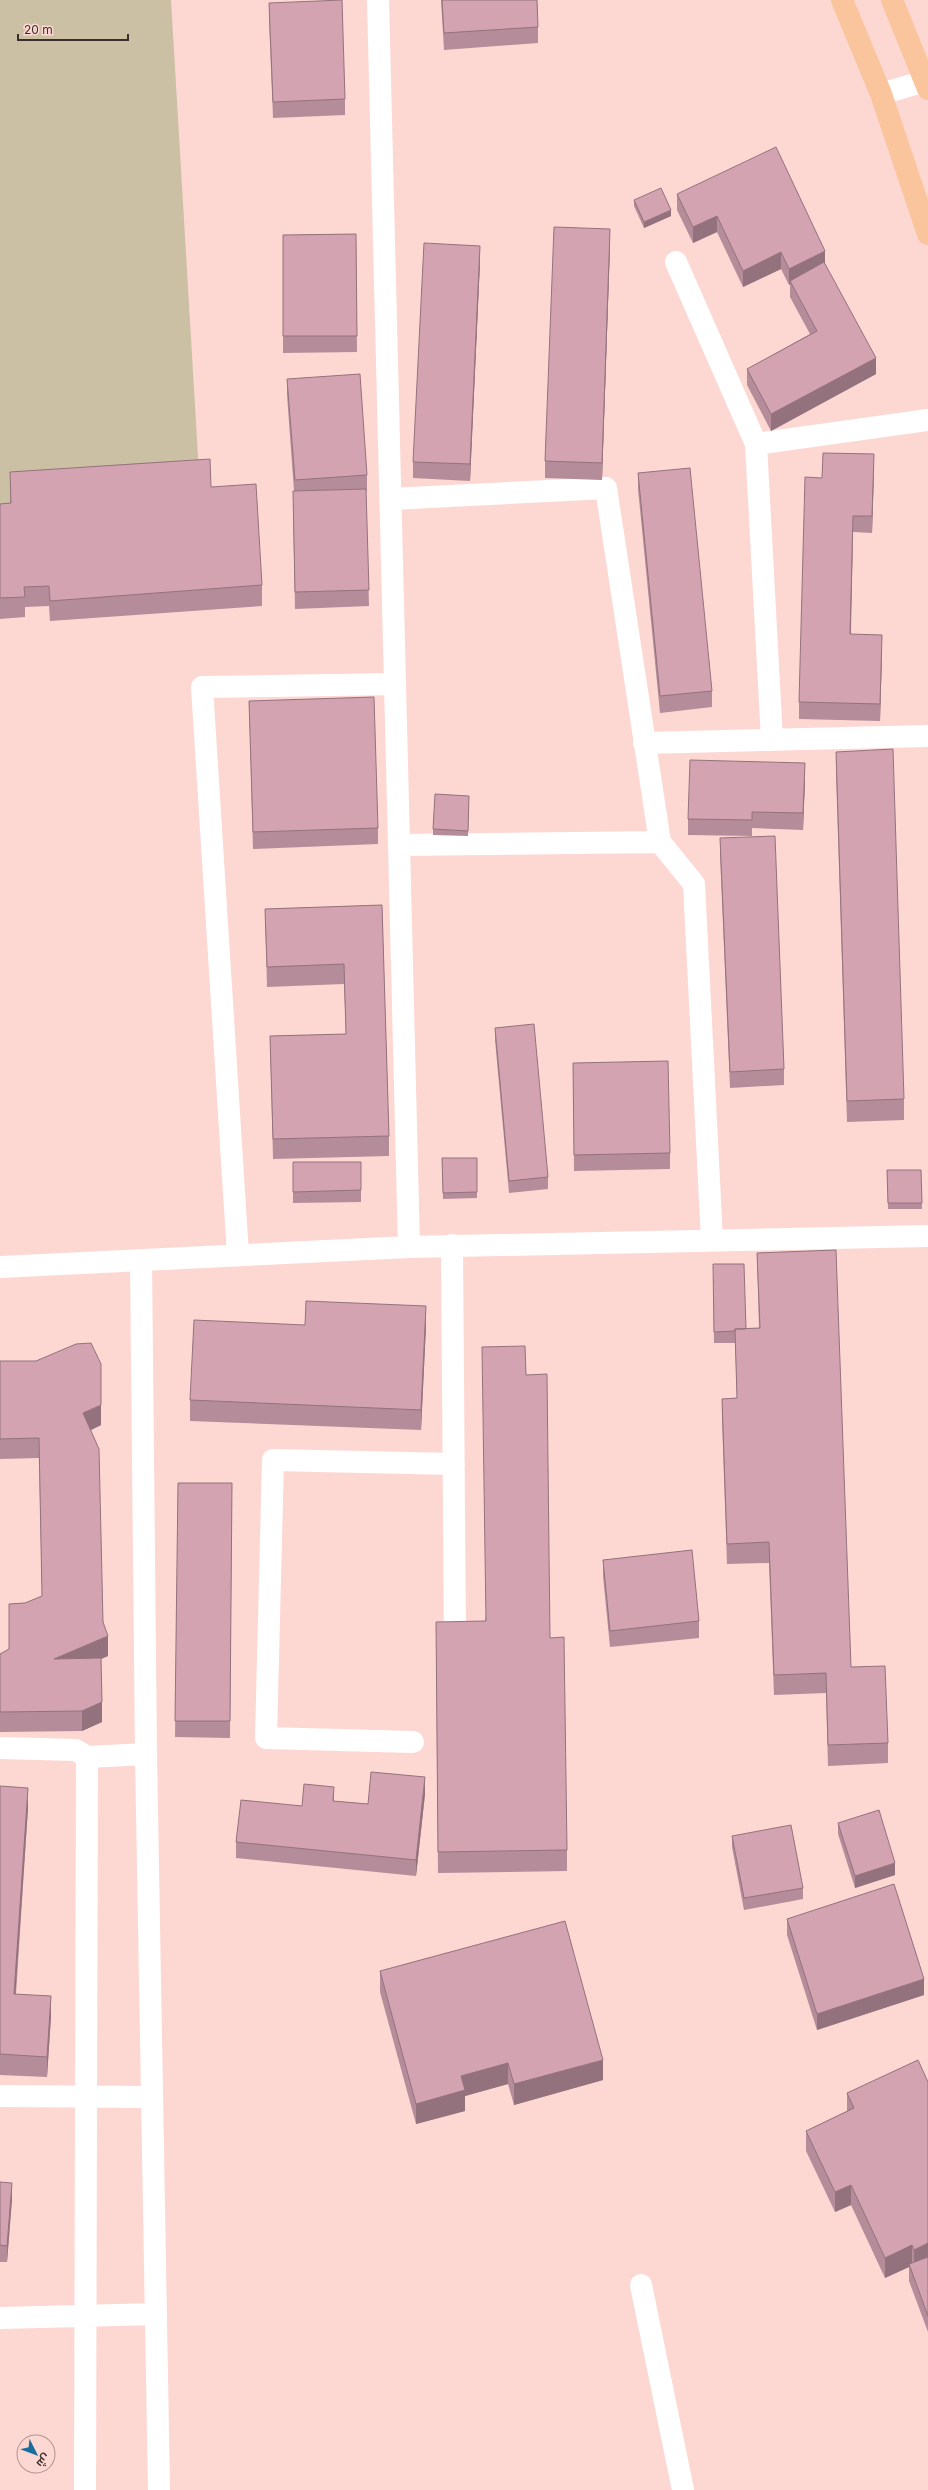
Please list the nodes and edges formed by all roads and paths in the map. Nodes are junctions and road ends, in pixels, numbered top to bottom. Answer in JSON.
{"nodes":[{"id":1,"x":378,"y":0,"type":"edge"},
{"id":2,"x":842,"y":0,"type":"edge"},
{"id":3,"x":892,"y":0,"type":"edge"},
{"id":4,"x":927,"y":83,"type":"edge"},
{"id":5,"x":881,"y":94,"type":"junction"},
{"id":6,"x":928,"y":234,"type":"edge"},
{"id":7,"x":676,"y":262,"type":"dead end"},
{"id":8,"x":928,"y":420,"type":"edge"},
{"id":9,"x":756,"y":444,"type":"junction"},
{"id":10,"x":390,"y":499,"type":"junction"},
{"id":11,"x":395,"y":684,"type":"junction"},
{"id":12,"x":928,"y":736,"type":"edge"},
{"id":13,"x":772,"y":740,"type":"junction"},
{"id":14,"x":644,"y":743,"type":"junction"},
{"id":15,"x":660,"y":842,"type":"junction"},
{"id":16,"x":399,"y":845,"type":"junction"},
{"id":17,"x":928,"y":1236,"type":"edge"},
{"id":18,"x":712,"y":1240,"type":"junction"},
{"id":19,"x":452,"y":1245,"type":"junction"},
{"id":20,"x":409,"y":1246,"type":"junction"},
{"id":21,"x":238,"y":1255,"type":"junction"},
{"id":22,"x":141,"y":1260,"type":"junction"},
{"id":23,"x":0,"y":1267,"type":"edge"},
{"id":24,"x":454,"y":1464,"type":"junction"},
{"id":25,"x":455,"y":1646,"type":"edge"},
{"id":26,"x":413,"y":1742,"type":"dead end"},
{"id":27,"x":0,"y":1748,"type":"edge"},
{"id":28,"x":146,"y":1754,"type":"junction"},
{"id":29,"x":87,"y":1758,"type":"junction"},
{"id":30,"x":0,"y":2096,"type":"edge"},
{"id":31,"x":86,"y":2097,"type":"junction"},
{"id":32,"x":152,"y":2097,"type":"junction"},
{"id":33,"x":641,"y":2285,"type":"dead end"},
{"id":34,"x":156,"y":2314,"type":"junction"},
{"id":35,"x":86,"y":2316,"type":"junction"},
{"id":36,"x":0,"y":2318,"type":"edge"},
{"id":37,"x":85,"y":2490,"type":"edge"},
{"id":38,"x":159,"y":2490,"type":"edge"},
{"id":39,"x":683,"y":2490,"type":"edge"}],
"edges":[{"from":1,"to":10,"type":"street"},
{"from":2,"to":5,"type":"main road"},
{"from":3,"to":4,"type":"main road"},
{"from":4,"to":5,"type":"street"},
{"from":5,"to":6,"type":"main road"},
{"from":7,"to":9,"type":"street"},
{"from":8,"to":9,"type":"street"},
{"from":9,"to":13,"type":"street"},
{"from":10,"to":11,"type":"street"},
{"from":10,"to":14,"type":"street"},
{"from":11,"to":16,"type":"street"},
{"from":11,"to":21,"type":"street"},
{"from":12,"to":13,"type":"street"},
{"from":13,"to":14,"type":"street"},
{"from":14,"to":15,"type":"street"},
{"from":15,"to":16,"type":"street"},
{"from":15,"to":18,"type":"street"},
{"from":16,"to":20,"type":"street"},
{"from":17,"to":18,"type":"street"},
{"from":18,"to":19,"type":"street"},
{"from":19,"to":20,"type":"street"},
{"from":19,"to":24,"type":"street"},
{"from":20,"to":21,"type":"street"},
{"from":21,"to":22,"type":"street"},
{"from":22,"to":23,"type":"street"},
{"from":22,"to":28,"type":"street"},
{"from":24,"to":25,"type":"street"},
{"from":24,"to":26,"type":"street"},
{"from":27,"to":29,"type":"street"},
{"from":28,"to":29,"type":"street"},
{"from":28,"to":32,"type":"street"},
{"from":29,"to":31,"type":"street"},
{"from":30,"to":31,"type":"street"},
{"from":31,"to":32,"type":"street"},
{"from":31,"to":35,"type":"street"},
{"from":32,"to":34,"type":"street"},
{"from":33,"to":39,"type":"street"},
{"from":34,"to":35,"type":"street"},
{"from":34,"to":38,"type":"street"},
{"from":35,"to":36,"type":"street"},
{"from":35,"to":37,"type":"street"}]}
